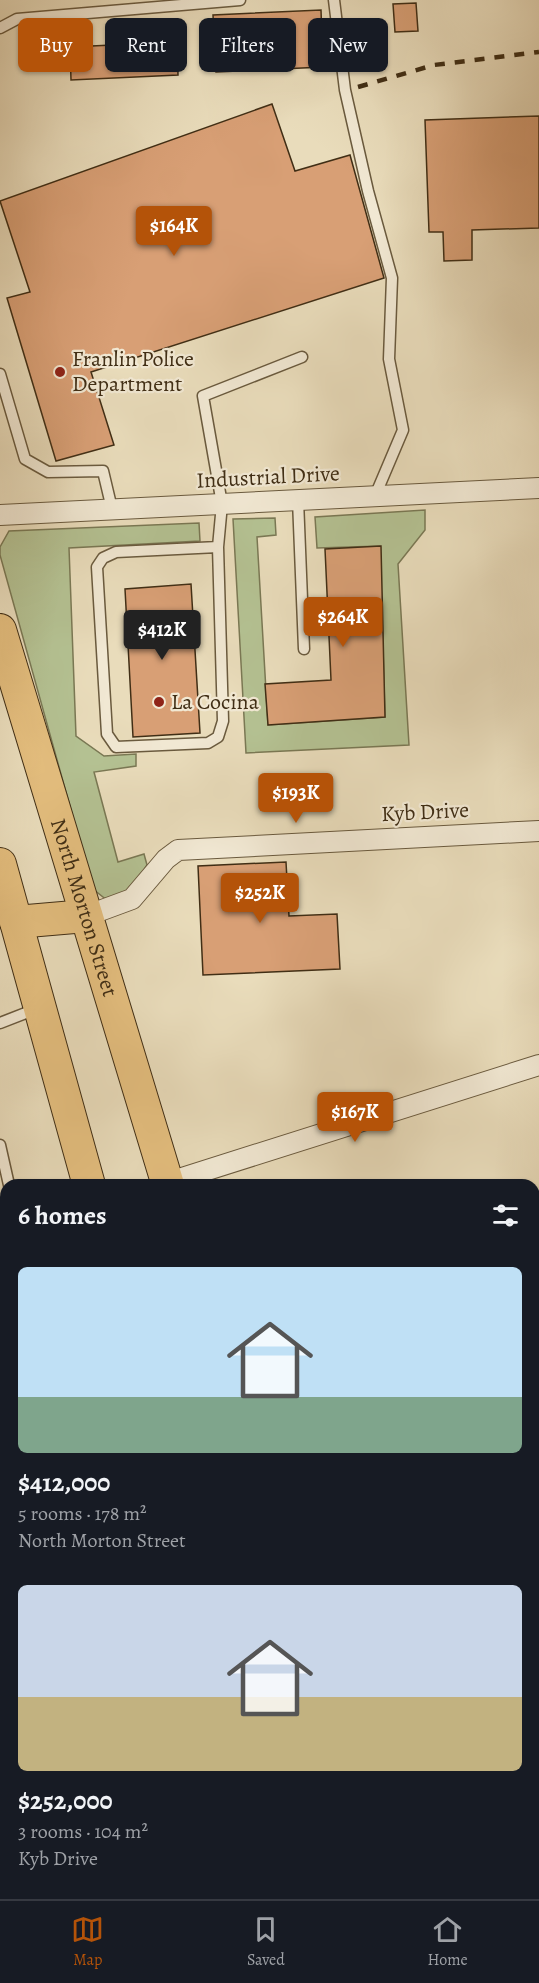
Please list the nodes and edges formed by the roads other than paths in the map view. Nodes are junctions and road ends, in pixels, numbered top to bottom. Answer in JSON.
{"nodes":[{"id":1,"x":240,"y":0,"type":"edge"},
{"id":2,"x":334,"y":0,"type":"edge"},
{"id":3,"x":0,"y":28,"type":"edge"},
{"id":4,"x":302,"y":357,"type":"dead end"},
{"id":5,"x":0,"y":374,"type":"edge"},
{"id":6,"x":539,"y":488,"type":"edge"},
{"id":7,"x":375,"y":496,"type":"junction"},
{"id":8,"x":298,"y":500,"type":"junction"},
{"id":9,"x":222,"y":504,"type":"junction"},
{"id":10,"x":112,"y":509,"type":"junction"},
{"id":11,"x":0,"y":515,"type":"edge"},
{"id":12,"x":218,"y":547,"type":"junction"},
{"id":13,"x":0,"y":630,"type":"edge"},
{"id":14,"x":304,"y":649,"type":"dead end"},
{"id":15,"x":539,"y":831,"type":"edge"},
{"id":16,"x":2,"y":877,"type":"edge"},
{"id":17,"x":86,"y":916,"type":"junction"},
{"id":18,"x":16,"y":922,"type":"junction"},
{"id":19,"x":41,"y":1008,"type":"junction"},
{"id":20,"x":0,"y":1023,"type":"edge"},
{"id":21,"x":539,"y":1065,"type":"edge"},
{"id":22,"x":0,"y":1145,"type":"edge"},
{"id":23,"x":8,"y":1179,"type":"edge"},
{"id":24,"x":87,"y":1179,"type":"edge"},
{"id":25,"x":164,"y":1179,"type":"edge"},
{"id":26,"x":181,"y":1179,"type":"edge"}],
"edges":[{"from":1,"to":3,"type":"lane"},
{"from":2,"to":7,"type":"lane"},
{"from":4,"to":9,"type":"lane"},
{"from":5,"to":10,"type":"lane"},
{"from":6,"to":7,"type":"street","name":"Industrial Drive"},
{"from":7,"to":8,"type":"street","name":"Industrial Drive"},
{"from":8,"to":9,"type":"street","name":"Industrial Drive"},
{"from":8,"to":14,"type":"lane"},
{"from":9,"to":10,"type":"street","name":"Industrial Drive"},
{"from":9,"to":12,"type":"lane"},
{"from":10,"to":11,"type":"street","name":"Industrial Drive"},
{"from":12,"to":12,"type":"lane"},
{"from":13,"to":17,"type":"main road","name":"North Morton Street"},
{"from":15,"to":17,"type":"street","name":"Kyb Drive"},
{"from":16,"to":18,"type":"main road"},
{"from":17,"to":18,"type":"main road"},
{"from":17,"to":25,"type":"main road","name":"North Morton Street"},
{"from":18,"to":19,"type":"main road"},
{"from":19,"to":20,"type":"lane"},
{"from":19,"to":24,"type":"main road"},
{"from":21,"to":26,"type":"street"},
{"from":22,"to":23,"type":"lane"}]}
